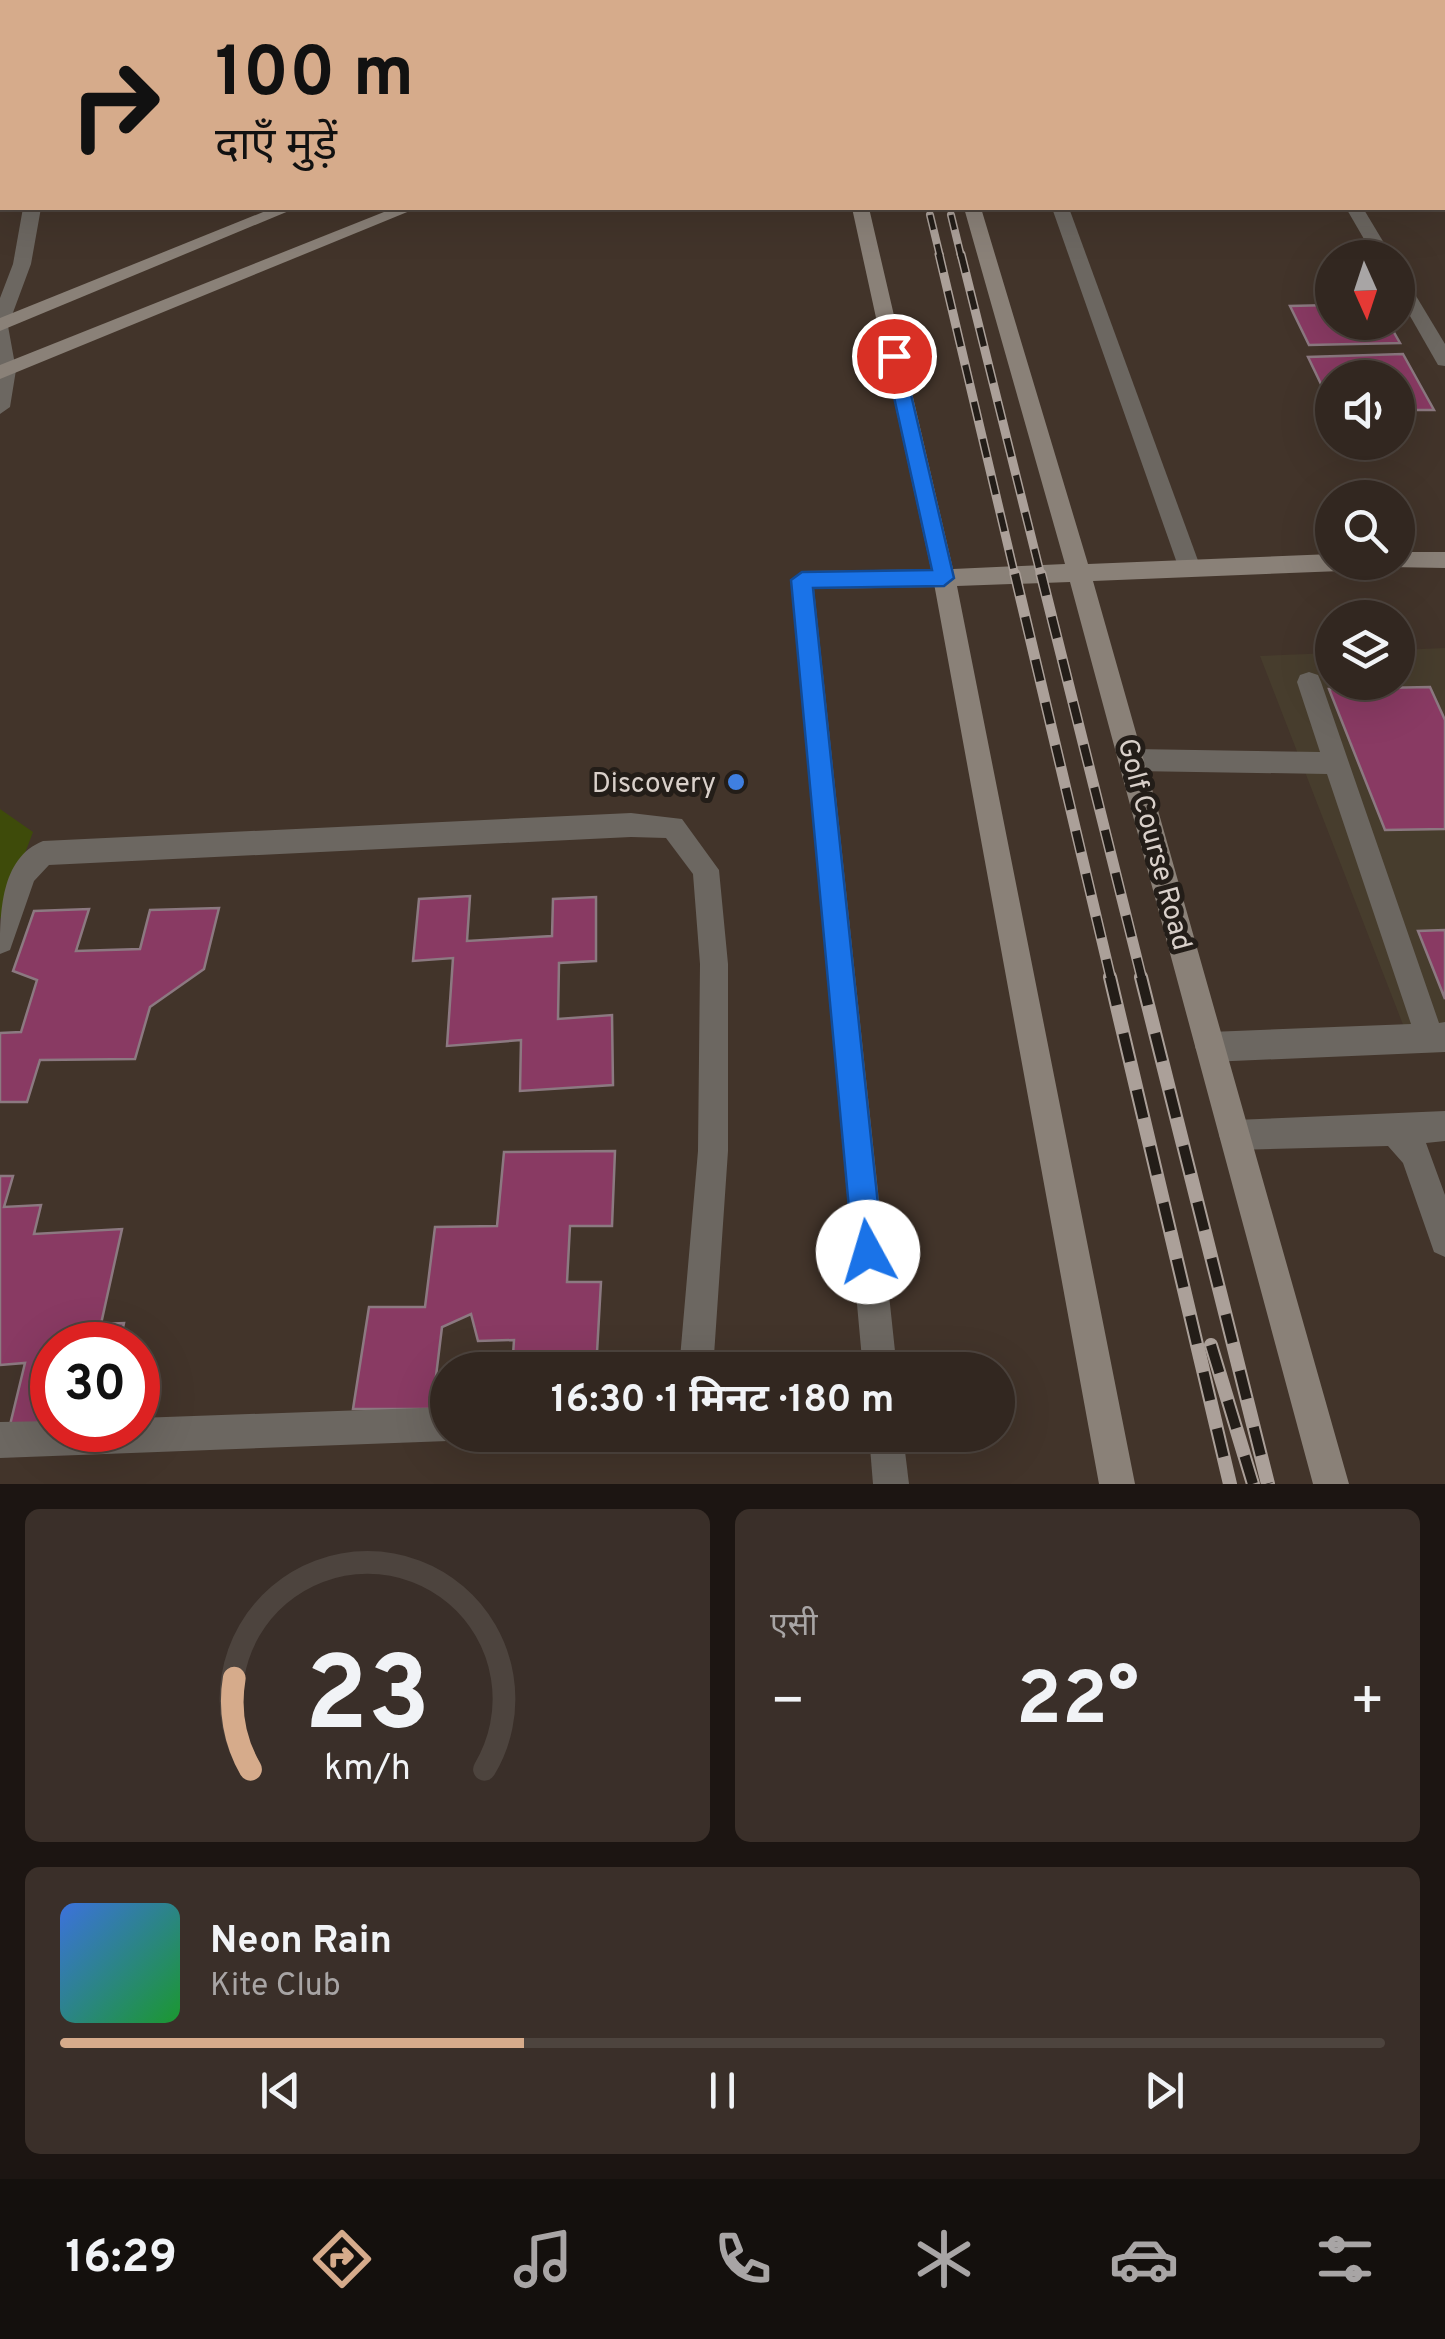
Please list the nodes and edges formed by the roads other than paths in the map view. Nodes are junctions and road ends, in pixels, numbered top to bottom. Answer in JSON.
{"nodes":[{"id":1,"x":32,"y":210,"type":"edge"},
{"id":2,"x":282,"y":210,"type":"edge"},
{"id":3,"x":403,"y":210,"type":"edge"},
{"id":4,"x":860,"y":210,"type":"edge"},
{"id":5,"x":975,"y":210,"type":"edge"},
{"id":6,"x":1061,"y":210,"type":"edge"},
{"id":7,"x":1356,"y":210,"type":"edge"},
{"id":8,"x":1374,"y":240,"type":"edge"},
{"id":9,"x":1415,"y":309,"type":"edge"},
{"id":10,"x":0,"y":326,"type":"edge"},
{"id":11,"x":1445,"y":360,"type":"edge"},
{"id":12,"x":3,"y":371,"type":"edge"},
{"id":13,"x":0,"y":407,"type":"edge"},
{"id":14,"x":1445,"y":560,"type":"edge"},
{"id":15,"x":1415,"y":561,"type":"edge"},
{"id":16,"x":1315,"y":563,"type":"edge"},
{"id":17,"x":1189,"y":566,"type":"junction"},
{"id":18,"x":1081,"y":575,"type":"junction"},
{"id":19,"x":944,"y":578,"type":"junction"},
{"id":20,"x":1309,"y":682,"type":"dead end"},
{"id":21,"x":1134,"y":760,"type":"junction"},
{"id":22,"x":1336,"y":763,"type":"junction"},
{"id":23,"x":0,"y":940,"type":"edge"},
{"id":24,"x":1438,"y":1038,"type":"edge"},
{"id":25,"x":1210,"y":1047,"type":"junction"},
{"id":26,"x":1445,"y":1126,"type":"edge"},
{"id":27,"x":1395,"y":1130,"type":"junction"},
{"id":28,"x":1234,"y":1136,"type":"junction"},
{"id":29,"x":1435,"y":1181,"type":"edge"},
{"id":30,"x":1445,"y":1241,"type":"edge"},
{"id":31,"x":697,"y":1352,"type":"edge"},
{"id":32,"x":878,"y":1352,"type":"edge"},
{"id":33,"x":430,"y":1425,"type":"edge"},
{"id":34,"x":0,"y":1440,"type":"edge"},
{"id":35,"x":888,"y":1452,"type":"edge"},
{"id":36,"x":891,"y":1484,"type":"edge"},
{"id":37,"x":1117,"y":1484,"type":"edge"},
{"id":38,"x":1331,"y":1484,"type":"edge"}],
"edges":[{"from":1,"to":10,"type":"street"},
{"from":2,"to":10,"type":"main road"},
{"from":3,"to":12,"type":"main road"},
{"from":4,"to":19,"type":"main road"},
{"from":5,"to":18,"type":"main road","name":"Golf Course Road"},
{"from":6,"to":17,"type":"street"},
{"from":7,"to":8,"type":"street"},
{"from":9,"to":11,"type":"street"},
{"from":10,"to":12,"type":"street"},
{"from":12,"to":13,"type":"street"},
{"from":14,"to":15,"type":"main road"},
{"from":16,"to":17,"type":"main road"},
{"from":17,"to":18,"type":"main road"},
{"from":18,"to":19,"type":"main road"},
{"from":18,"to":21,"type":"main road","name":"Golf Course Road"},
{"from":19,"to":32,"type":"street"},
{"from":19,"to":37,"type":"main road"},
{"from":20,"to":22,"type":"street"},
{"from":21,"to":22,"type":"street"},
{"from":21,"to":25,"type":"main road","name":"Golf Course Road"},
{"from":22,"to":24,"type":"street"},
{"from":23,"to":31,"type":"street"},
{"from":24,"to":25,"type":"street"},
{"from":25,"to":28,"type":"main road","name":"Golf Course Road"},
{"from":26,"to":27,"type":"street"},
{"from":27,"to":28,"type":"street"},
{"from":27,"to":29,"type":"street"},
{"from":28,"to":38,"type":"main road","name":"Golf Course Road"},
{"from":29,"to":30,"type":"street"},
{"from":33,"to":34,"type":"street"},
{"from":35,"to":36,"type":"street"}]}
